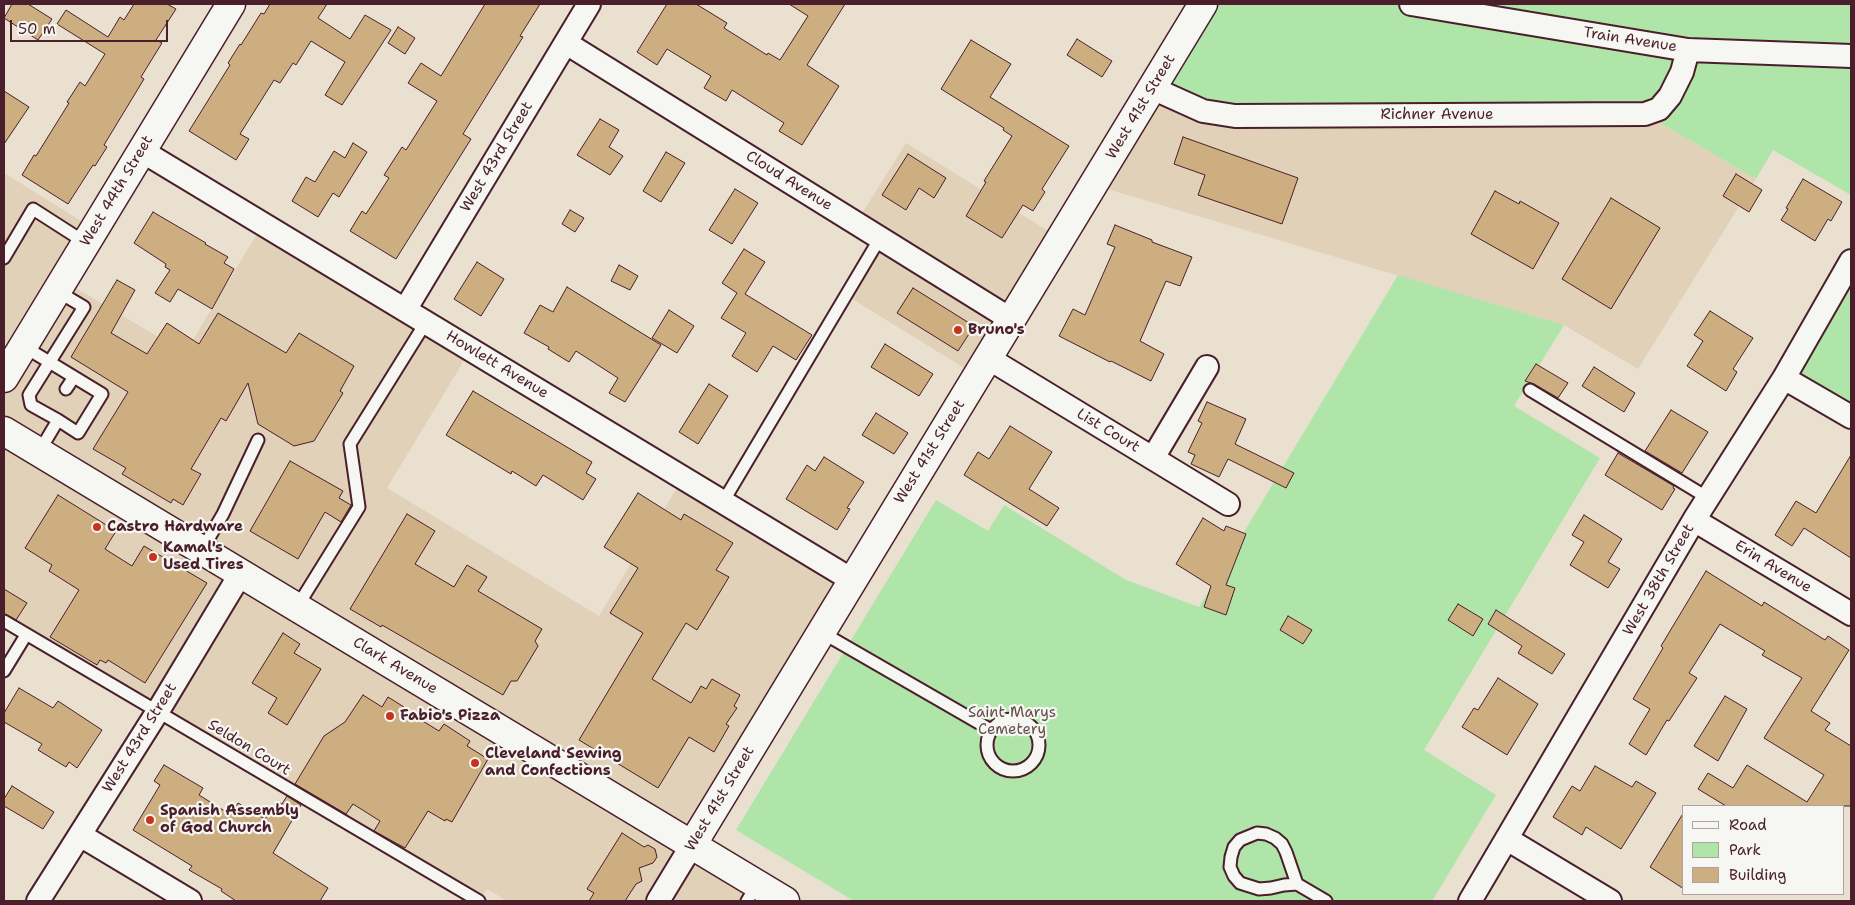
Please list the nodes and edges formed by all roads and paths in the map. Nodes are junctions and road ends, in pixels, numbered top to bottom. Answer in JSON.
{"nodes":[{"id":1,"x":230,"y":4,"type":"edge"},
{"id":2,"x":589,"y":4,"type":"edge"},
{"id":3,"x":1411,"y":4,"type":"edge"},
{"id":4,"x":1197,"y":13,"type":"edge"},
{"id":5,"x":566,"y":43,"type":"junction"},
{"id":6,"x":1688,"y":50,"type":"junction"},
{"id":7,"x":1851,"y":56,"type":"edge"},
{"id":8,"x":1152,"y":88,"type":"junction"},
{"id":9,"x":142,"y":151,"type":"junction"},
{"id":10,"x":880,"y":238,"type":"junction"},
{"id":11,"x":86,"y":242,"type":"junction"},
{"id":12,"x":4,"y":258,"type":"edge"},
{"id":13,"x":1851,"y":261,"type":"edge"},
{"id":14,"x":57,"y":291,"type":"junction"},
{"id":15,"x":405,"y":310,"type":"junction"},
{"id":16,"x":1012,"y":320,"type":"junction"},
{"id":17,"x":426,"y":322,"type":"junction"},
{"id":18,"x":23,"y":346,"type":"junction"},
{"id":19,"x":988,"y":358,"type":"junction"},
{"id":20,"x":50,"y":362,"type":"junction"},
{"id":21,"x":1207,"y":367,"type":"dead end"},
{"id":22,"x":74,"y":376,"type":"junction"},
{"id":23,"x":4,"y":378,"type":"edge"},
{"id":24,"x":1784,"y":378,"type":"junction"},
{"id":25,"x":66,"y":389,"type":"dead end"},
{"id":26,"x":1530,"y":390,"type":"dead end"},
{"id":27,"x":54,"y":415,"type":"junction"},
{"id":28,"x":1851,"y":418,"type":"edge"},
{"id":29,"x":4,"y":431,"type":"edge"},
{"id":30,"x":258,"y":440,"type":"dead end"},
{"id":31,"x":40,"y":452,"type":"junction"},
{"id":32,"x":1153,"y":458,"type":"junction"},
{"id":33,"x":1708,"y":498,"type":"junction"},
{"id":34,"x":723,"y":502,"type":"junction"},
{"id":35,"x":1228,"y":504,"type":"dead end"},
{"id":36,"x":1694,"y":520,"type":"junction"},
{"id":37,"x":202,"y":550,"type":"junction"},
{"id":38,"x":241,"y":573,"type":"junction"},
{"id":39,"x":852,"y":580,"type":"junction"},
{"id":40,"x":297,"y":606,"type":"junction"},
{"id":41,"x":1851,"y":614,"type":"edge"},
{"id":42,"x":4,"y":621,"type":"edge"},
{"id":43,"x":820,"y":632,"type":"junction"},
{"id":44,"x":26,"y":635,"type":"junction"},
{"id":45,"x":4,"y":671,"type":"edge"},
{"id":46,"x":158,"y":711,"type":"junction"},
{"id":47,"x":991,"y":730,"type":"junction"},
{"id":48,"x":80,"y":835,"type":"junction"},
{"id":49,"x":1506,"y":839,"type":"junction"},
{"id":50,"x":692,"y":845,"type":"junction"},
{"id":51,"x":1297,"y":884,"type":"junction"},
{"id":52,"x":752,"y":893,"type":"edge"},
{"id":53,"x":38,"y":901,"type":"edge"},
{"id":54,"x":190,"y":901,"type":"edge"},
{"id":55,"x":479,"y":901,"type":"edge"},
{"id":56,"x":658,"y":901,"type":"edge"},
{"id":57,"x":785,"y":901,"type":"edge"},
{"id":58,"x":1326,"y":901,"type":"edge"},
{"id":59,"x":1470,"y":901,"type":"edge"},
{"id":60,"x":1610,"y":901,"type":"edge"}],
"edges":[{"from":1,"to":9,"type":"street","name":"West 44th Street"},
{"from":2,"to":5,"type":"street","name":"West 43rd Street"},
{"from":3,"to":6,"type":"street","name":"Train Avenue"},
{"from":4,"to":8,"type":"street","name":"West 41st Street"},
{"from":5,"to":10,"type":"street","name":"Cloud Avenue"},
{"from":5,"to":15,"type":"street","name":"West 43rd Street"},
{"from":6,"to":7,"type":"street","name":"Train Avenue"},
{"from":6,"to":8,"type":"street","name":"Richner Avenue"},
{"from":8,"to":16,"type":"street","name":"West 41st Street"},
{"from":9,"to":11,"type":"street","name":"West 44th Street"},
{"from":9,"to":15,"type":"street","name":"Howlett Avenue"},
{"from":10,"to":16,"type":"street","name":"Cloud Avenue"},
{"from":10,"to":34,"type":"lane"},
{"from":11,"to":12,"type":"lane"},
{"from":11,"to":14,"type":"street","name":"West 44th Street"},
{"from":13,"to":24,"type":"street","name":"West 38th Street"},
{"from":14,"to":18,"type":"street","name":"West 44th Street"},
{"from":14,"to":20,"type":"lane"},
{"from":15,"to":17,"type":"street","name":"Howlett Avenue"},
{"from":16,"to":19,"type":"street","name":"West 41st Street"},
{"from":17,"to":34,"type":"street","name":"Howlett Avenue"},
{"from":17,"to":40,"type":"lane"},
{"from":18,"to":20,"type":"lane"},
{"from":18,"to":23,"type":"street","name":"West 44th Street"},
{"from":19,"to":32,"type":"street","name":"List Court"},
{"from":19,"to":39,"type":"street","name":"West 41st Street"},
{"from":20,"to":22,"type":"lane"},
{"from":20,"to":27,"type":"lane"},
{"from":21,"to":32,"type":"street"},
{"from":22,"to":25,"type":"lane"},
{"from":22,"to":27,"type":"lane"},
{"from":24,"to":28,"type":"street"},
{"from":24,"to":33,"type":"street","name":"West 38th Street"},
{"from":26,"to":33,"type":"lane"},
{"from":27,"to":31,"type":"lane"},
{"from":29,"to":31,"type":"street","name":"Clark Avenue"},
{"from":30,"to":37,"type":"lane"},
{"from":31,"to":37,"type":"street","name":"Clark Avenue"},
{"from":32,"to":35,"type":"street","name":"List Court"},
{"from":33,"to":36,"type":"street","name":"West 38th Street"},
{"from":34,"to":39,"type":"street","name":"Howlett Avenue"},
{"from":36,"to":41,"type":"street","name":"Erin Avenue"},
{"from":36,"to":49,"type":"street","name":"West 38th Street"},
{"from":37,"to":38,"type":"street","name":"Clark Avenue"},
{"from":38,"to":40,"type":"street","name":"Clark Avenue"},
{"from":38,"to":46,"type":"street","name":"West 43rd Street"},
{"from":39,"to":43,"type":"street","name":"West 41st Street"},
{"from":40,"to":50,"type":"street","name":"Clark Avenue"},
{"from":42,"to":44,"type":"lane","name":"Seldon Court"},
{"from":43,"to":47,"type":"lane"},
{"from":43,"to":50,"type":"street","name":"West 41st Street"},
{"from":44,"to":45,"type":"lane"},
{"from":44,"to":46,"type":"lane","name":"Seldon Court"},
{"from":46,"to":48,"type":"street","name":"West 43rd Street"},
{"from":46,"to":55,"type":"lane","name":"Seldon Court"},
{"from":47,"to":47,"type":"lane"},
{"from":48,"to":53,"type":"street","name":"West 43rd Street"},
{"from":48,"to":54,"type":"street"},
{"from":49,"to":59,"type":"street","name":"West 38th Street"},
{"from":49,"to":60,"type":"street"},
{"from":50,"to":52,"type":"street","name":"Clark Avenue"},
{"from":50,"to":56,"type":"street","name":"West 41st Street"},
{"from":51,"to":51,"type":"lane"},
{"from":51,"to":58,"type":"lane"},
{"from":52,"to":57,"type":"street","name":"Clark Avenue"}]}
